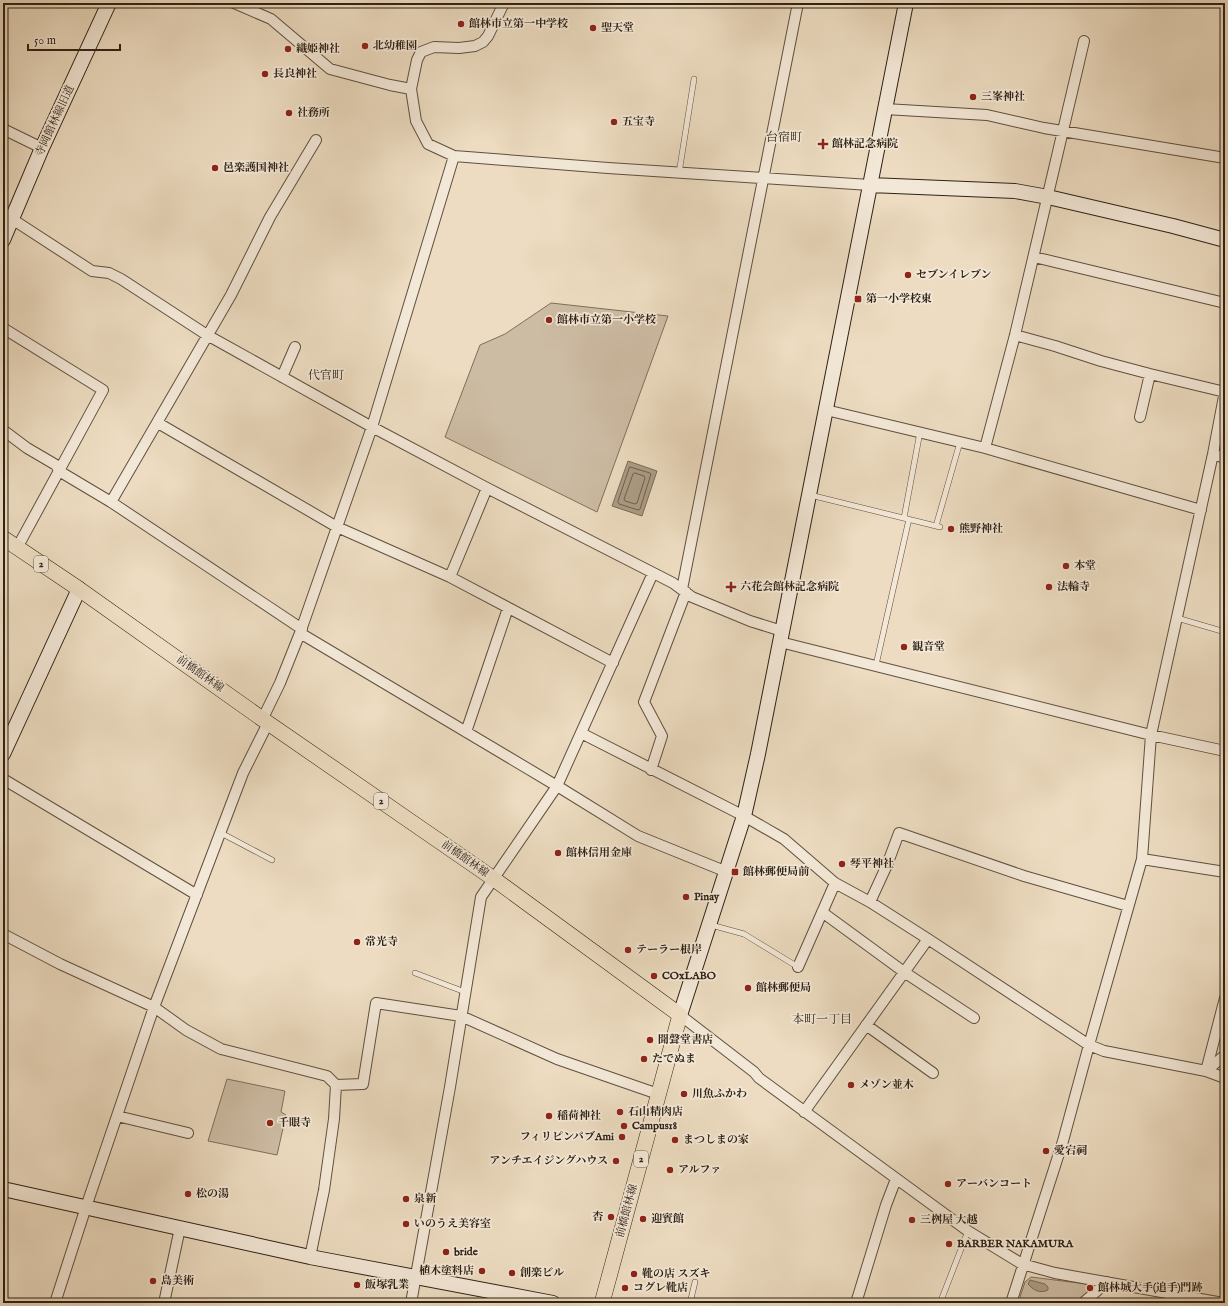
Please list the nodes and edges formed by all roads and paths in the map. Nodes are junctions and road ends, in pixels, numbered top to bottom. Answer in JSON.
{"nodes":[{"id":1,"x":109,"y":3,"type":"edge"},
{"id":2,"x":234,"y":3,"type":"edge"},
{"id":3,"x":504,"y":3,"type":"edge"},
{"id":4,"x":798,"y":3,"type":"edge"},
{"id":5,"x":906,"y":3,"type":"edge"},
{"id":6,"x":1084,"y":41,"type":"dead end"},
{"id":7,"x":694,"y":79,"type":"dead end"},
{"id":8,"x":411,"y":89,"type":"junction"},
{"id":9,"x":885,"y":110,"type":"junction"},
{"id":10,"x":3,"y":129,"type":"edge"},
{"id":11,"x":1063,"y":131,"type":"junction"},
{"id":12,"x":316,"y":140,"type":"dead end"},
{"id":13,"x":42,"y":148,"type":"junction"},
{"id":14,"x":454,"y":156,"type":"junction"},
{"id":15,"x":1225,"y":158,"type":"edge"},
{"id":16,"x":679,"y":173,"type":"junction"},
{"id":17,"x":763,"y":178,"type":"junction"},
{"id":18,"x":870,"y":185,"type":"junction"},
{"id":19,"x":1048,"y":197,"type":"junction"},
{"id":20,"x":12,"y":218,"type":"junction"},
{"id":21,"x":3,"y":240,"type":"edge"},
{"id":22,"x":1225,"y":240,"type":"edge"},
{"id":23,"x":1034,"y":257,"type":"junction"},
{"id":24,"x":1225,"y":303,"type":"edge"},
{"id":25,"x":3,"y":328,"type":"edge"},
{"id":26,"x":207,"y":335,"type":"junction"},
{"id":27,"x":1015,"y":335,"type":"junction"},
{"id":28,"x":295,"y":347,"type":"dead end"},
{"id":29,"x":1150,"y":374,"type":"junction"},
{"id":30,"x":282,"y":377,"type":"junction"},
{"id":31,"x":1225,"y":391,"type":"edge"},
{"id":32,"x":826,"y":410,"type":"junction"},
{"id":33,"x":1140,"y":417,"type":"dead end"},
{"id":34,"x":158,"y":423,"type":"junction"},
{"id":35,"x":372,"y":428,"type":"junction"},
{"id":36,"x":3,"y":430,"type":"edge"},
{"id":37,"x":920,"y":432,"type":"junction"},
{"id":38,"x":960,"y":442,"type":"junction"},
{"id":39,"x":985,"y":448,"type":"junction"},
{"id":40,"x":1213,"y":454,"type":"junction"},
{"id":41,"x":1225,"y":458,"type":"edge"},
{"id":42,"x":60,"y":471,"type":"junction"},
{"id":43,"x":487,"y":488,"type":"junction"},
{"id":44,"x":809,"y":495,"type":"junction"},
{"id":45,"x":111,"y":502,"type":"junction"},
{"id":46,"x":1201,"y":510,"type":"junction"},
{"id":47,"x":907,"y":518,"type":"junction"},
{"id":48,"x":337,"y":527,"type":"junction"},
{"id":49,"x":3,"y":538,"type":"edge"},
{"id":50,"x":17,"y":548,"type":"junction"},
{"id":51,"x":654,"y":573,"type":"junction"},
{"id":52,"x":450,"y":577,"type":"junction"},
{"id":53,"x":79,"y":589,"type":"junction"},
{"id":54,"x":684,"y":591,"type":"junction"},
{"id":55,"x":508,"y":608,"type":"junction"},
{"id":56,"x":1177,"y":618,"type":"junction"},
{"id":57,"x":301,"y":631,"type":"junction"},
{"id":58,"x":1225,"y":632,"type":"edge"},
{"id":59,"x":781,"y":636,"type":"junction"},
{"id":60,"x":613,"y":663,"type":"junction"},
{"id":61,"x":876,"y":665,"type":"junction"},
{"id":62,"x":265,"y":721,"type":"junction"},
{"id":63,"x":466,"y":732,"type":"junction"},
{"id":64,"x":581,"y":733,"type":"junction"},
{"id":65,"x":1151,"y":735,"type":"junction"},
{"id":66,"x":1225,"y":751,"type":"edge"},
{"id":67,"x":3,"y":754,"type":"edge"},
{"id":68,"x":652,"y":770,"type":"junction"},
{"id":69,"x":3,"y":779,"type":"edge"},
{"id":70,"x":557,"y":786,"type":"junction"},
{"id":71,"x":744,"y":816,"type":"junction"},
{"id":72,"x":221,"y":833,"type":"junction"},
{"id":73,"x":1142,"y":859,"type":"junction"},
{"id":74,"x":272,"y":860,"type":"dead end"},
{"id":75,"x":727,"y":872,"type":"junction"},
{"id":76,"x":1225,"y":872,"type":"edge"},
{"id":77,"x":494,"y":879,"type":"junction"},
{"id":78,"x":835,"y":883,"type":"junction"},
{"id":79,"x":197,"y":895,"type":"junction"},
{"id":80,"x":870,"y":902,"type":"junction"},
{"id":81,"x":1128,"y":906,"type":"junction"},
{"id":82,"x":822,"y":912,"type":"junction"},
{"id":83,"x":710,"y":924,"type":"junction"},
{"id":84,"x":3,"y":934,"type":"edge"},
{"id":85,"x":928,"y":939,"type":"junction"},
{"id":86,"x":798,"y":967,"type":"joint"},
{"id":87,"x":904,"y":972,"type":"junction"},
{"id":88,"x":415,"y":973,"type":"dead end"},
{"id":89,"x":465,"y":992,"type":"junction"},
{"id":90,"x":1225,"y":998,"type":"edge"},
{"id":91,"x":154,"y":1008,"type":"junction"},
{"id":92,"x":680,"y":1015,"type":"junction"},
{"id":93,"x":461,"y":1016,"type":"junction"},
{"id":94,"x":974,"y":1018,"type":"dead end"},
{"id":95,"x":866,"y":1025,"type":"junction"},
{"id":96,"x":1088,"y":1045,"type":"junction"},
{"id":97,"x":1225,"y":1055,"type":"edge"},
{"id":98,"x":1206,"y":1071,"type":"junction"},
{"id":99,"x":933,"y":1073,"type":"dead end"},
{"id":100,"x":1225,"y":1078,"type":"edge"},
{"id":101,"x":336,"y":1085,"type":"junction"},
{"id":102,"x":658,"y":1094,"type":"junction"},
{"id":103,"x":804,"y":1112,"type":"junction"},
{"id":104,"x":117,"y":1116,"type":"junction"},
{"id":105,"x":188,"y":1134,"type":"dead end"},
{"id":106,"x":896,"y":1179,"type":"junction"},
{"id":107,"x":3,"y":1189,"type":"edge"},
{"id":108,"x":86,"y":1207,"type":"junction"},
{"id":109,"x":180,"y":1228,"type":"junction"},
{"id":110,"x":968,"y":1231,"type":"junction"},
{"id":111,"x":310,"y":1257,"type":"junction"},
{"id":112,"x":1022,"y":1264,"type":"junction"},
{"id":113,"x":416,"y":1278,"type":"junction"},
{"id":114,"x":695,"y":1282,"type":"dead end"},
{"id":115,"x":1107,"y":1282,"type":"junction"},
{"id":116,"x":942,"y":1298,"type":"dead end"},
{"id":117,"x":55,"y":1303,"type":"edge"},
{"id":118,"x":164,"y":1303,"type":"edge"},
{"id":119,"x":411,"y":1303,"type":"edge"},
{"id":120,"x":553,"y":1303,"type":"edge"},
{"id":121,"x":602,"y":1303,"type":"edge"},
{"id":122,"x":690,"y":1303,"type":"edge"},
{"id":123,"x":856,"y":1303,"type":"edge"},
{"id":124,"x":1011,"y":1303,"type":"edge"},
{"id":125,"x":1083,"y":1303,"type":"edge"},
{"id":126,"x":1223,"y":1303,"type":"edge"}],
"edges":[{"from":1,"to":13,"type":"street","name":"寺岡館林線旧道"},
{"from":2,"to":8,"type":"street"},
{"from":3,"to":8,"type":"street"},
{"from":4,"to":17,"type":"street"},
{"from":5,"to":9,"type":"street"},
{"from":6,"to":11,"type":"street"},
{"from":7,"to":16,"type":"lane"},
{"from":8,"to":14,"type":"street"},
{"from":9,"to":11,"type":"street"},
{"from":9,"to":18,"type":"street"},
{"from":10,"to":13,"type":"street"},
{"from":11,"to":15,"type":"street"},
{"from":11,"to":19,"type":"street"},
{"from":12,"to":26,"type":"street"},
{"from":13,"to":20,"type":"street","name":"寺岡館林線旧道"},
{"from":14,"to":16,"type":"street"},
{"from":14,"to":35,"type":"street"},
{"from":16,"to":17,"type":"street"},
{"from":17,"to":18,"type":"street"},
{"from":17,"to":54,"type":"street"},
{"from":18,"to":19,"type":"street"},
{"from":18,"to":32,"type":"street"},
{"from":19,"to":22,"type":"street"},
{"from":19,"to":23,"type":"street"},
{"from":20,"to":21,"type":"street","name":"寺岡館林線旧道"},
{"from":20,"to":26,"type":"street"},
{"from":23,"to":24,"type":"street"},
{"from":23,"to":27,"type":"street"},
{"from":25,"to":42,"type":"street"},
{"from":26,"to":30,"type":"street"},
{"from":26,"to":34,"type":"street"},
{"from":27,"to":29,"type":"street"},
{"from":27,"to":39,"type":"street"},
{"from":28,"to":30,"type":"street"},
{"from":29,"to":31,"type":"street"},
{"from":29,"to":33,"type":"street"},
{"from":30,"to":35,"type":"street"},
{"from":31,"to":40,"type":"street"},
{"from":32,"to":37,"type":"street"},
{"from":32,"to":44,"type":"street"},
{"from":34,"to":45,"type":"street"},
{"from":34,"to":48,"type":"street"},
{"from":35,"to":43,"type":"street"},
{"from":35,"to":48,"type":"street"},
{"from":36,"to":42,"type":"street"},
{"from":37,"to":38,"type":"street"},
{"from":37,"to":47,"type":"lane"},
{"from":38,"to":39,"type":"street"},
{"from":38,"to":47,"type":"lane"},
{"from":39,"to":46,"type":"street"},
{"from":40,"to":41,"type":"street"},
{"from":40,"to":46,"type":"street"},
{"from":42,"to":45,"type":"street"},
{"from":42,"to":50,"type":"street"},
{"from":43,"to":51,"type":"street"},
{"from":43,"to":52,"type":"street"},
{"from":44,"to":47,"type":"lane"},
{"from":44,"to":59,"type":"street"},
{"from":45,"to":57,"type":"street"},
{"from":46,"to":56,"type":"street"},
{"from":47,"to":61,"type":"lane"},
{"from":48,"to":52,"type":"street"},
{"from":48,"to":57,"type":"street"},
{"from":49,"to":50,"type":"main road","name":"前橋館林線","number":"2"},
{"from":50,"to":53,"type":"main road","name":"前橋館林線","number":"2"},
{"from":51,"to":54,"type":"street"},
{"from":51,"to":60,"type":"street"},
{"from":52,"to":55,"type":"street"},
{"from":53,"to":62,"type":"main road","name":"前橋館林線","number":"2"},
{"from":53,"to":67,"type":"street"},
{"from":54,"to":59,"type":"street"},
{"from":54,"to":68,"type":"street"},
{"from":55,"to":60,"type":"street"},
{"from":55,"to":63,"type":"street"},
{"from":56,"to":58,"type":"lane"},
{"from":56,"to":65,"type":"street"},
{"from":57,"to":62,"type":"street"},
{"from":57,"to":63,"type":"street"},
{"from":59,"to":61,"type":"street"},
{"from":59,"to":71,"type":"street"},
{"from":60,"to":64,"type":"street"},
{"from":61,"to":65,"type":"street"},
{"from":62,"to":72,"type":"street"},
{"from":62,"to":77,"type":"main road","name":"前橋館林線","number":"2"},
{"from":63,"to":70,"type":"street"},
{"from":64,"to":68,"type":"street"},
{"from":64,"to":70,"type":"street"},
{"from":65,"to":66,"type":"street"},
{"from":65,"to":73,"type":"street"},
{"from":68,"to":71,"type":"street"},
{"from":69,"to":79,"type":"street"},
{"from":70,"to":75,"type":"street"},
{"from":70,"to":77,"type":"street"},
{"from":71,"to":75,"type":"street"},
{"from":71,"to":78,"type":"street"},
{"from":72,"to":74,"type":"lane"},
{"from":72,"to":79,"type":"street"},
{"from":73,"to":76,"type":"street"},
{"from":73,"to":81,"type":"street"},
{"from":75,"to":83,"type":"street"},
{"from":77,"to":89,"type":"street"},
{"from":77,"to":92,"type":"main road","name":"前橋館林線","number":"2"},
{"from":78,"to":80,"type":"street"},
{"from":78,"to":82,"type":"street"},
{"from":79,"to":91,"type":"street"},
{"from":80,"to":81,"type":"street"},
{"from":80,"to":85,"type":"street"},
{"from":81,"to":96,"type":"street"},
{"from":82,"to":86,"type":"street"},
{"from":82,"to":87,"type":"street"},
{"from":83,"to":86,"type":"lane"},
{"from":83,"to":92,"type":"street"},
{"from":84,"to":91,"type":"street"},
{"from":85,"to":87,"type":"street"},
{"from":85,"to":96,"type":"street"},
{"from":87,"to":94,"type":"street"},
{"from":87,"to":95,"type":"street"},
{"from":88,"to":89,"type":"lane"},
{"from":89,"to":93,"type":"street"},
{"from":90,"to":98,"type":"street"},
{"from":91,"to":101,"type":"street"},
{"from":91,"to":104,"type":"street"},
{"from":92,"to":102,"type":"main road","name":"前橋館林線","number":"2"},
{"from":92,"to":103,"type":"street"},
{"from":93,"to":101,"type":"street"},
{"from":93,"to":102,"type":"street"},
{"from":93,"to":113,"type":"street"},
{"from":95,"to":99,"type":"street"},
{"from":95,"to":103,"type":"street"},
{"from":96,"to":98,"type":"street"},
{"from":96,"to":112,"type":"street"},
{"from":97,"to":98,"type":"street"},
{"from":98,"to":100,"type":"street"},
{"from":101,"to":111,"type":"street"},
{"from":102,"to":121,"type":"main road","name":"前橋館林線","number":"2"},
{"from":103,"to":106,"type":"street"},
{"from":104,"to":105,"type":"street"},
{"from":104,"to":108,"type":"street"},
{"from":106,"to":110,"type":"street"},
{"from":106,"to":123,"type":"street"},
{"from":107,"to":108,"type":"street"},
{"from":108,"to":109,"type":"street"},
{"from":108,"to":117,"type":"street"},
{"from":109,"to":111,"type":"street"},
{"from":109,"to":118,"type":"street"},
{"from":110,"to":112,"type":"street"},
{"from":110,"to":116,"type":"lane"},
{"from":111,"to":113,"type":"street"},
{"from":112,"to":115,"type":"street"},
{"from":112,"to":124,"type":"street"},
{"from":113,"to":119,"type":"street"},
{"from":113,"to":120,"type":"street"},
{"from":114,"to":122,"type":"lane"},
{"from":115,"to":125,"type":"street"},
{"from":115,"to":126,"type":"street"}]}
